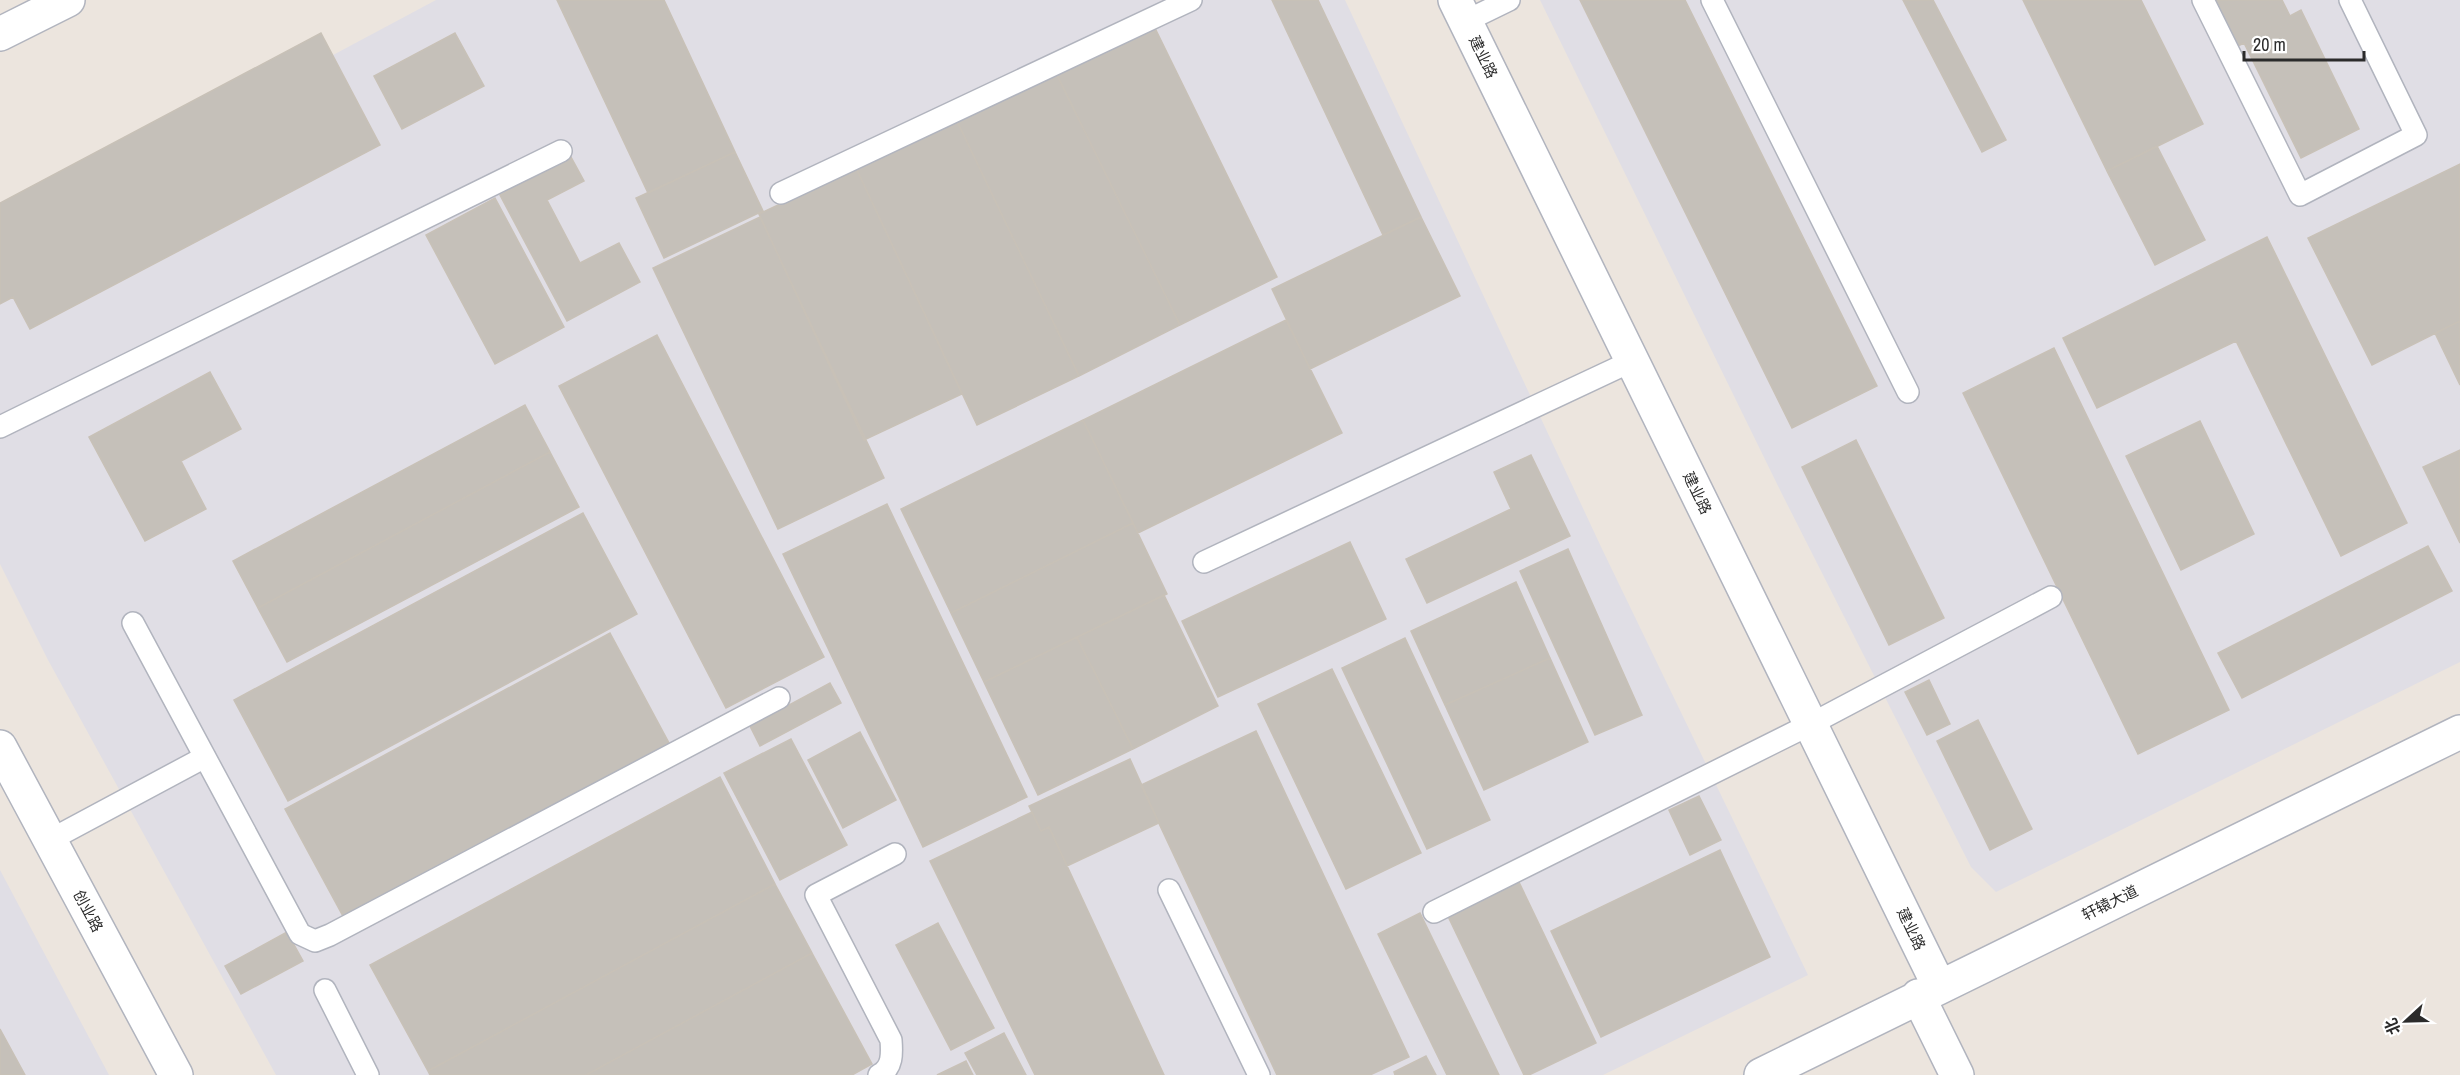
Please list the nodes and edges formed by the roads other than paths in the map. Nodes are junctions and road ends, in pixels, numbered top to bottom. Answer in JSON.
{"nodes":[{"id":1,"x":68,"y":0,"type":"edge"},
{"id":2,"x":1191,"y":0,"type":"edge"},
{"id":3,"x":1509,"y":0,"type":"edge"},
{"id":4,"x":1712,"y":0,"type":"edge"},
{"id":5,"x":2203,"y":0,"type":"edge"},
{"id":6,"x":2350,"y":0,"type":"edge"},
{"id":7,"x":1460,"y":10,"type":"edge"},
{"id":8,"x":0,"y":34,"type":"edge"},
{"id":9,"x":561,"y":151,"type":"dead end"},
{"id":10,"x":781,"y":193,"type":"dead end"},
{"id":11,"x":1632,"y":361,"type":"junction"},
{"id":12,"x":1908,"y":392,"type":"dead end"},
{"id":13,"x":0,"y":427,"type":"edge"},
{"id":14,"x":1204,"y":562,"type":"dead end"},
{"id":15,"x":2051,"y":597,"type":"dead end"},
{"id":16,"x":133,"y":623,"type":"dead end"},
{"id":17,"x":779,"y":698,"type":"dead end"},
{"id":18,"x":1811,"y":724,"type":"junction"},
{"id":19,"x":2460,"y":732,"type":"edge"},
{"id":20,"x":0,"y":747,"type":"edge"},
{"id":21,"x":205,"y":757,"type":"junction"},
{"id":22,"x":50,"y":840,"type":"junction"},
{"id":23,"x":895,"y":854,"type":"dead end"},
{"id":24,"x":1169,"y":890,"type":"dead end"},
{"id":25,"x":1434,"y":912,"type":"dead end"},
{"id":26,"x":325,"y":990,"type":"dead end"},
{"id":27,"x":1929,"y":991,"type":"junction"},
{"id":28,"x":176,"y":1075,"type":"edge"},
{"id":29,"x":368,"y":1075,"type":"edge"},
{"id":30,"x":879,"y":1075,"type":"edge"},
{"id":31,"x":1259,"y":1075,"type":"edge"},
{"id":32,"x":1761,"y":1075,"type":"edge"},
{"id":33,"x":1957,"y":1075,"type":"edge"}],
"edges":[{"from":1,"to":8,"type":"street"},
{"from":2,"to":10,"type":"lane"},
{"from":3,"to":7,"type":"lane"},
{"from":4,"to":12,"type":"lane"},
{"from":5,"to":6,"type":"lane"},
{"from":7,"to":11,"type":"street","name":"建业路"},
{"from":9,"to":13,"type":"lane"},
{"from":11,"to":14,"type":"lane"},
{"from":11,"to":18,"type":"street","name":"建业路"},
{"from":15,"to":18,"type":"lane"},
{"from":16,"to":21,"type":"lane"},
{"from":17,"to":21,"type":"lane"},
{"from":18,"to":25,"type":"lane"},
{"from":18,"to":27,"type":"street","name":"建业路"},
{"from":19,"to":27,"type":"street","name":"轩辕大道"},
{"from":20,"to":22,"type":"street","name":"创业路"},
{"from":21,"to":22,"type":"lane"},
{"from":22,"to":28,"type":"street","name":"创业路"},
{"from":23,"to":30,"type":"lane"},
{"from":24,"to":31,"type":"lane"},
{"from":26,"to":29,"type":"lane"},
{"from":27,"to":32,"type":"street","name":"轩辕大道"},
{"from":27,"to":33,"type":"street","name":"建业路"}]}
